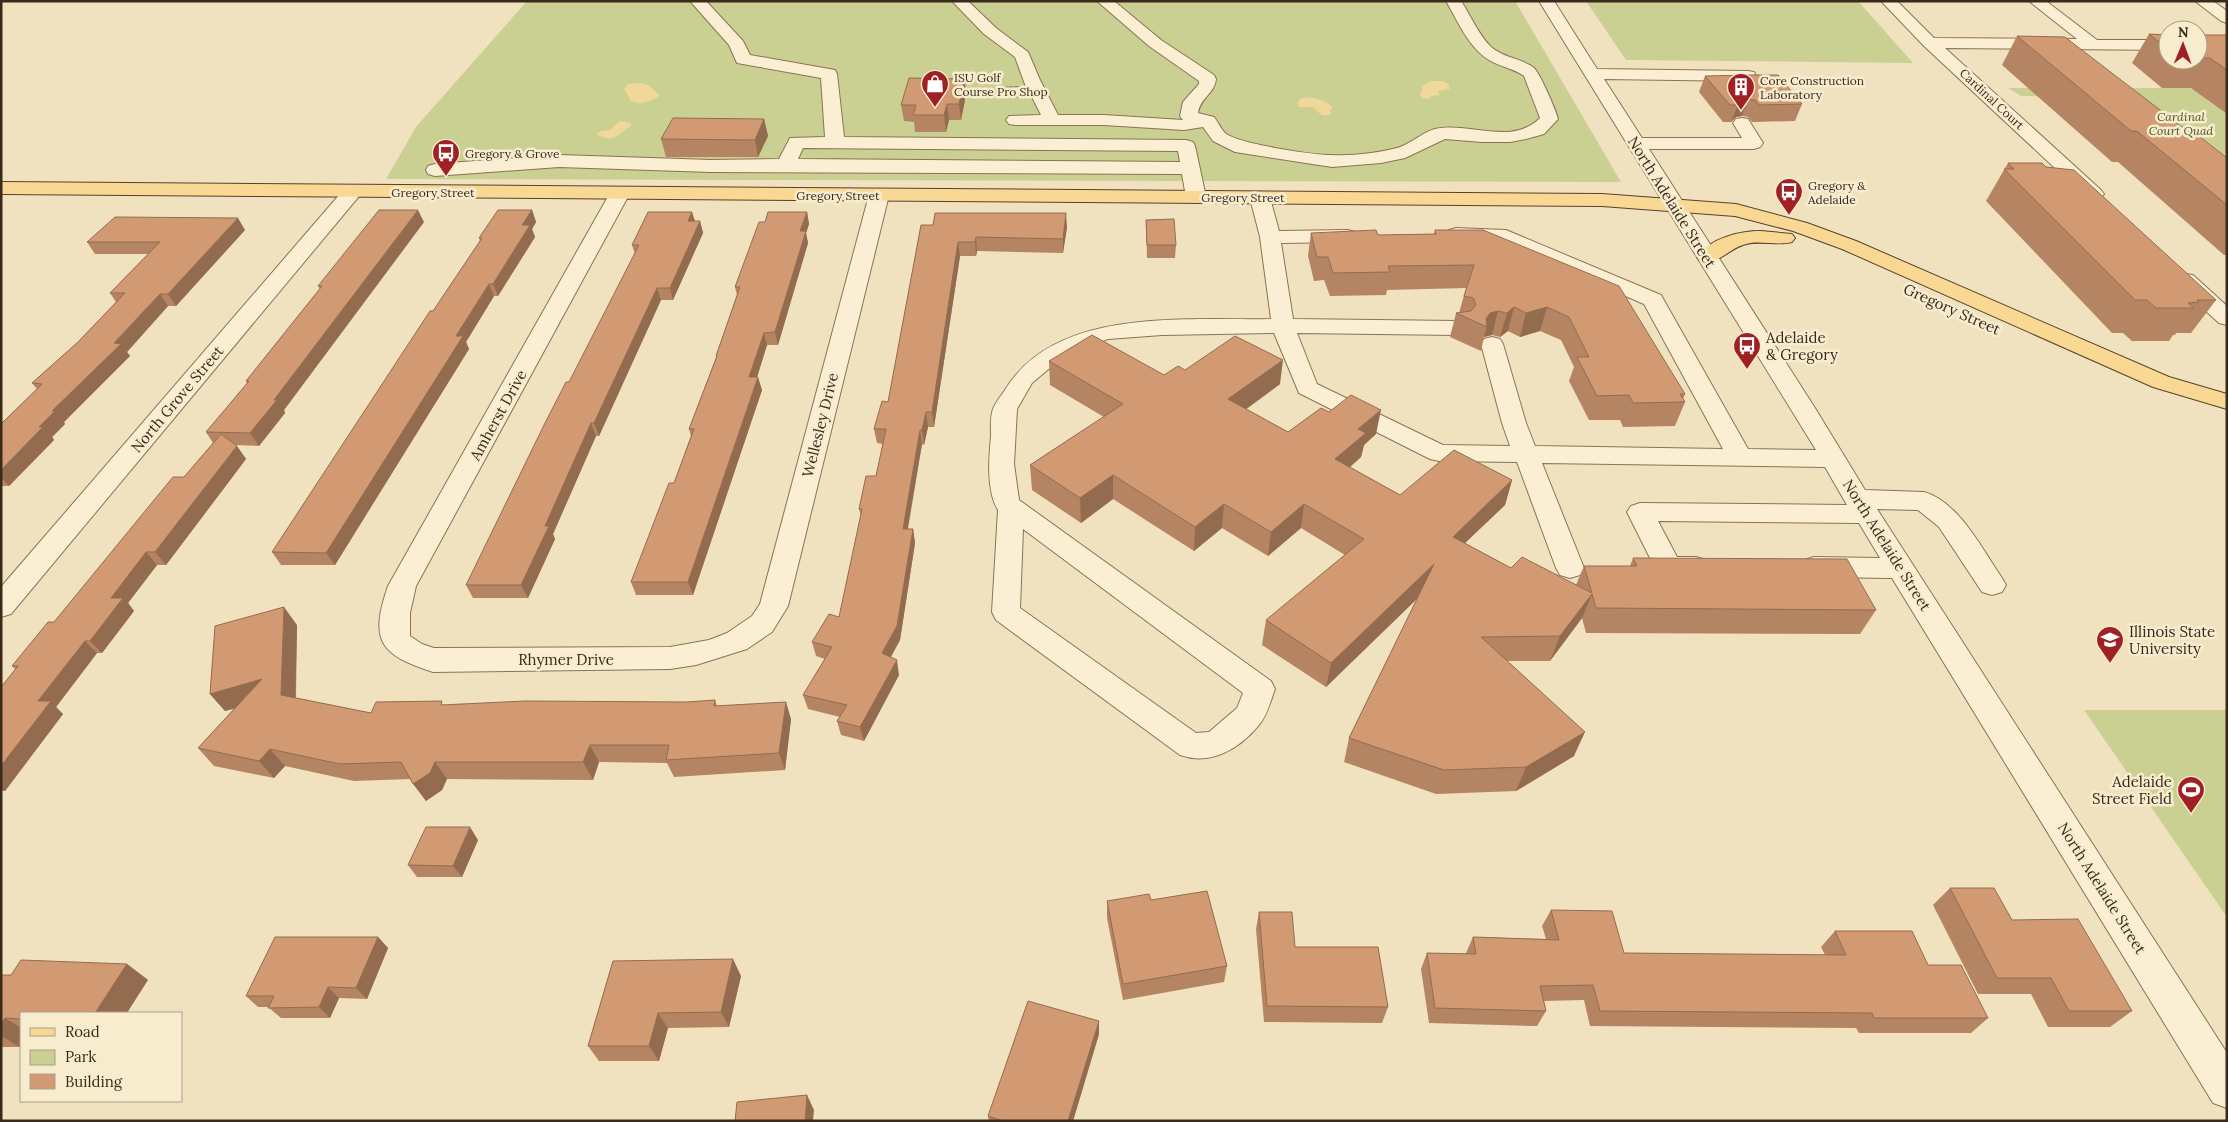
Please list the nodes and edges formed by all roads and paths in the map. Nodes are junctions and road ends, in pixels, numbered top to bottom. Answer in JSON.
{"nodes":[{"id":1,"x":697,"y":1,"type":"edge"},
{"id":2,"x":959,"y":1,"type":"edge"},
{"id":3,"x":1104,"y":1,"type":"edge"},
{"id":4,"x":1453,"y":1,"type":"edge"},
{"id":5,"x":1546,"y":1,"type":"edge"},
{"id":6,"x":1888,"y":1,"type":"edge"},
{"id":7,"x":2036,"y":1,"type":"edge"},
{"id":8,"x":2202,"y":1,"type":"edge"},
{"id":9,"x":2227,"y":18,"type":"edge"},
{"id":10,"x":1930,"y":43,"type":"junction"},
{"id":11,"x":2092,"y":44,"type":"junction"},
{"id":12,"x":2158,"y":44,"type":"edge"},
{"id":13,"x":1592,"y":74,"type":"junction"},
{"id":14,"x":1769,"y":76,"type":"edge"},
{"id":15,"x":1015,"y":120,"type":"dead end"},
{"id":16,"x":1053,"y":121,"type":"junction"},
{"id":17,"x":1208,"y":121,"type":"junction"},
{"id":18,"x":1742,"y":123,"type":"edge"},
{"id":19,"x":1184,"y":125,"type":"junction"},
{"id":20,"x":835,"y":142,"type":"junction"},
{"id":21,"x":1636,"y":144,"type":"junction"},
{"id":22,"x":1186,"y":146,"type":"junction"},
{"id":23,"x":786,"y":165,"type":"junction"},
{"id":24,"x":857,"y":166,"type":"junction"},
{"id":25,"x":1190,"y":168,"type":"junction"},
{"id":26,"x":435,"y":170,"type":"dead end"},
{"id":27,"x":1,"y":188,"type":"edge"},
{"id":28,"x":353,"y":191,"type":"junction"},
{"id":29,"x":620,"y":193,"type":"junction"},
{"id":30,"x":848,"y":195,"type":"junction"},
{"id":31,"x":879,"y":195,"type":"junction"},
{"id":32,"x":1196,"y":197,"type":"junction"},
{"id":33,"x":1260,"y":198,"type":"junction"},
{"id":34,"x":1674,"y":206,"type":"junction"},
{"id":35,"x":2108,"y":207,"type":"edge"},
{"id":36,"x":1439,"y":234,"type":"edge"},
{"id":37,"x":1369,"y":235,"type":"edge"},
{"id":38,"x":1270,"y":236,"type":"junction"},
{"id":39,"x":1785,"y":238,"type":"junction"},
{"id":40,"x":1707,"y":257,"type":"junction"},
{"id":41,"x":2170,"y":265,"type":"edge"},
{"id":42,"x":2227,"y":318,"type":"edge"},
{"id":43,"x":1283,"y":326,"type":"junction"},
{"id":44,"x":1458,"y":328,"type":"edge"},
{"id":45,"x":1492,"y":344,"type":"dead end"},
{"id":46,"x":2227,"y":402,"type":"edge"},
{"id":47,"x":2227,"y":421,"type":"edge"},
{"id":48,"x":1528,"y":454,"type":"junction"},
{"id":49,"x":1740,"y":458,"type":"junction"},
{"id":50,"x":1834,"y":459,"type":"junction"},
{"id":51,"x":1011,"y":506,"type":"junction"},
{"id":52,"x":1862,"y":507,"type":"junction"},
{"id":53,"x":1716,"y":567,"type":"edge"},
{"id":54,"x":1793,"y":567,"type":"edge"},
{"id":55,"x":1570,"y":568,"type":"dead end"},
{"id":56,"x":1902,"y":568,"type":"junction"},
{"id":57,"x":1992,"y":585,"type":"dead end"},
{"id":58,"x":1,"y":606,"type":"edge"},
{"id":59,"x":737,"y":640,"type":"joint"},
{"id":60,"x":396,"y":641,"type":"joint"},
{"id":61,"x":2227,"y":1089,"type":"edge"}],
"edges":[{"from":1,"to":20,"type":"street"},
{"from":2,"to":16,"type":"street"},
{"from":3,"to":17,"type":"street"},
{"from":4,"to":17,"type":"street"},
{"from":5,"to":13,"type":"street","name":"North Adelaide Street"},
{"from":6,"to":10,"type":"street"},
{"from":7,"to":11,"type":"street"},
{"from":8,"to":9,"type":"street"},
{"from":10,"to":11,"type":"street","name":"Cardinal Court"},
{"from":10,"to":35,"type":"street","name":"Cardinal Court"},
{"from":11,"to":12,"type":"street","name":"Cardinal Court"},
{"from":13,"to":14,"type":"street"},
{"from":13,"to":21,"type":"street","name":"North Adelaide Street"},
{"from":15,"to":16,"type":"street"},
{"from":16,"to":19,"type":"street"},
{"from":17,"to":19,"type":"street"},
{"from":18,"to":21,"type":"street"},
{"from":19,"to":22,"type":"street"},
{"from":20,"to":22,"type":"street"},
{"from":20,"to":23,"type":"street"},
{"from":21,"to":34,"type":"street","name":"North Adelaide Street"},
{"from":22,"to":25,"type":"street"},
{"from":23,"to":24,"type":"street"},
{"from":23,"to":26,"type":"street"},
{"from":24,"to":25,"type":"street"},
{"from":24,"to":30,"type":"street"},
{"from":25,"to":32,"type":"street"},
{"from":27,"to":28,"type":"main road","name":"Gregory Street"},
{"from":28,"to":29,"type":"main road","name":"Gregory Street"},
{"from":28,"to":58,"type":"street","name":"North Grove Street"},
{"from":29,"to":30,"type":"main road","name":"Gregory Street"},
{"from":29,"to":60,"type":"street","name":"Amherst Drive"},
{"from":30,"to":31,"type":"main road","name":"Gregory Street"},
{"from":31,"to":32,"type":"main road","name":"Gregory Street"},
{"from":31,"to":59,"type":"street","name":"Wellesley Drive"},
{"from":32,"to":33,"type":"main road","name":"Gregory Street"},
{"from":33,"to":34,"type":"main road","name":"Gregory Street"},
{"from":33,"to":38,"type":"street"},
{"from":34,"to":39,"type":"main road","name":"Gregory Street"},
{"from":34,"to":40,"type":"street","name":"North Adelaide Street"},
{"from":34,"to":46,"type":"main road","name":"Gregory Street"},
{"from":36,"to":49,"type":"street"},
{"from":37,"to":38,"type":"street"},
{"from":38,"to":43,"type":"street"},
{"from":39,"to":40,"type":"main road"},
{"from":39,"to":47,"type":"main road","name":"Gregory Street"},
{"from":40,"to":50,"type":"street","name":"North Adelaide Street"},
{"from":41,"to":42,"type":"street"},
{"from":43,"to":44,"type":"street"},
{"from":43,"to":48,"type":"street"},
{"from":43,"to":51,"type":"street"},
{"from":45,"to":48,"type":"street"},
{"from":48,"to":49,"type":"street"},
{"from":48,"to":55,"type":"street"},
{"from":49,"to":50,"type":"street"},
{"from":50,"to":52,"type":"street","name":"North Adelaide Street"},
{"from":51,"to":51,"type":"street"},
{"from":52,"to":53,"type":"street"},
{"from":52,"to":56,"type":"street","name":"North Adelaide Street"},
{"from":52,"to":57,"type":"street"},
{"from":54,"to":56,"type":"street"},
{"from":56,"to":61,"type":"street","name":"North Adelaide Street"},
{"from":59,"to":60,"type":"street","name":"Rhymer Drive"}]}
